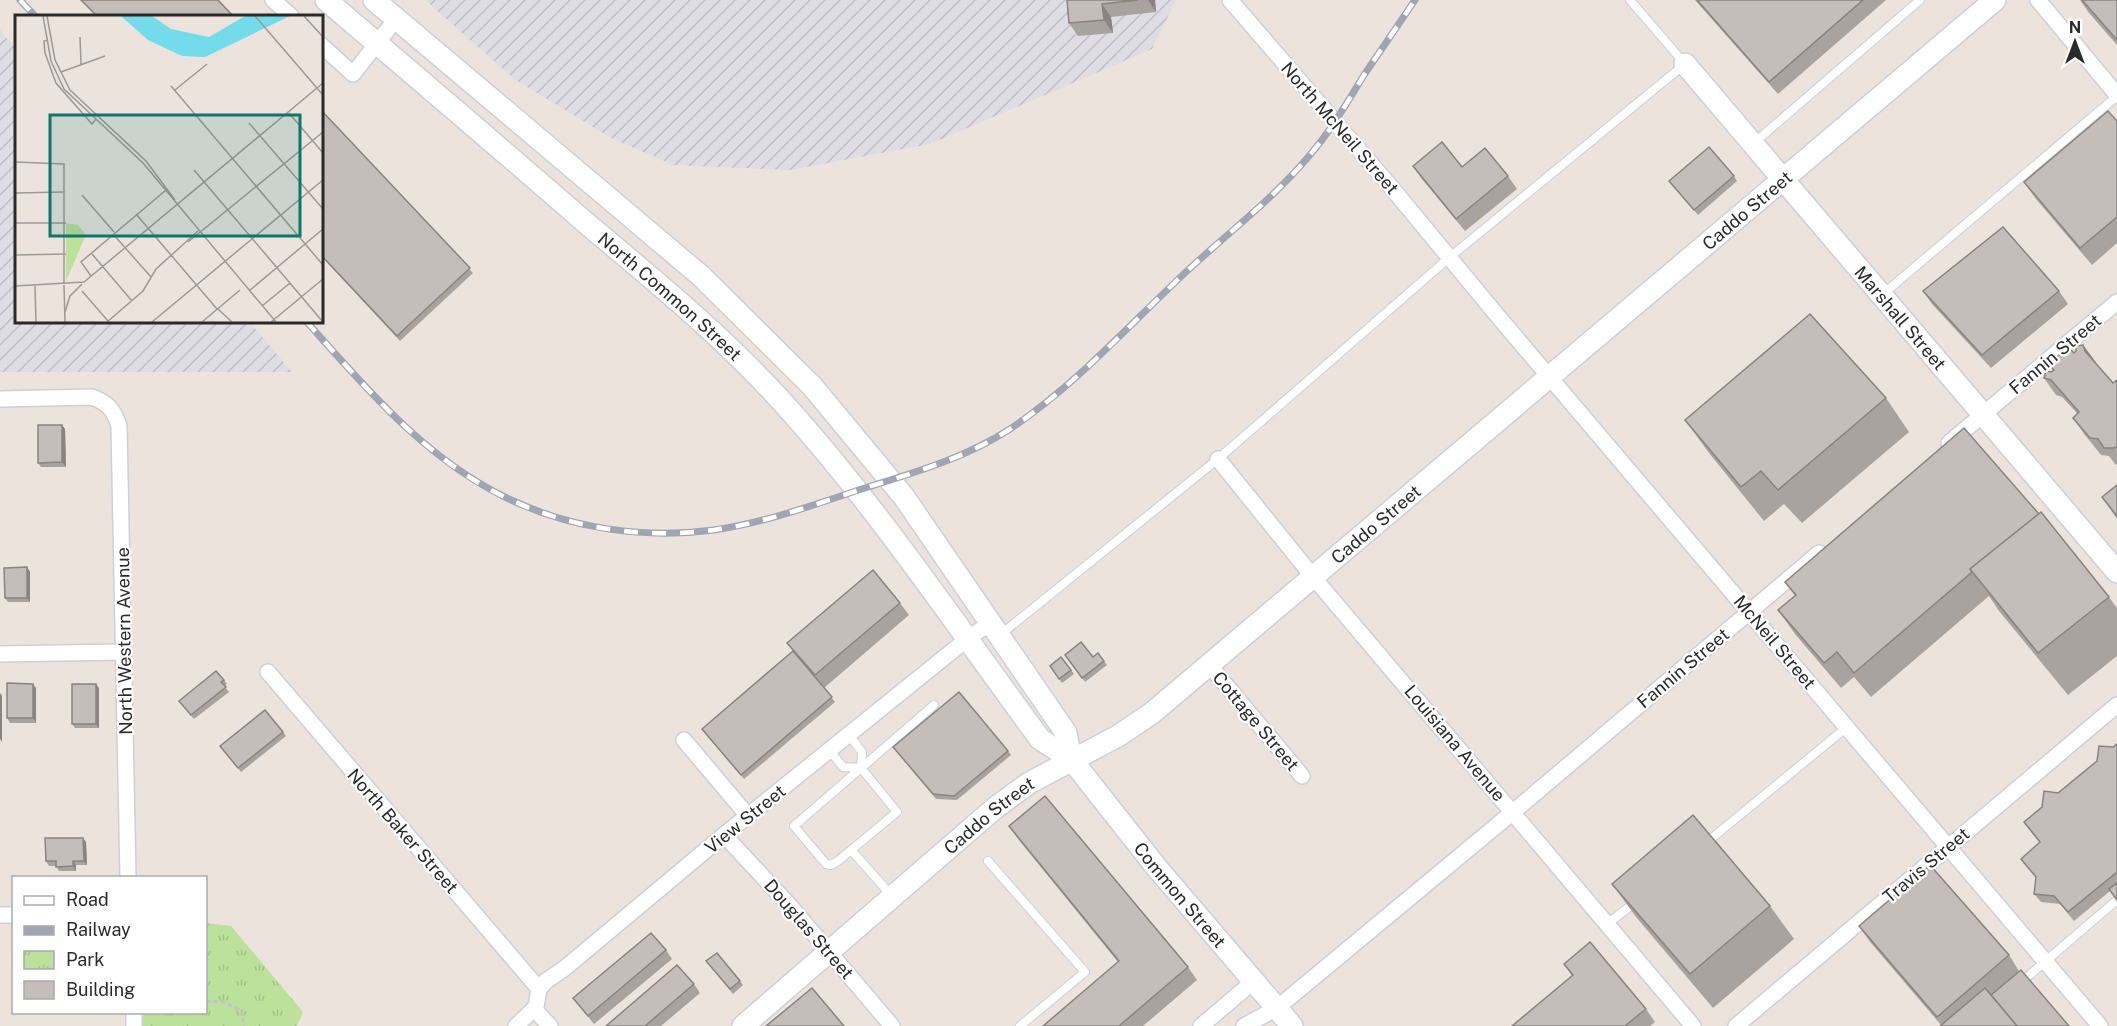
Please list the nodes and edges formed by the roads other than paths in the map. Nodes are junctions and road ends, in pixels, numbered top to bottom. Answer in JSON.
{"nodes":[{"id":1,"x":273,"y":0,"type":"edge"},
{"id":2,"x":326,"y":0,"type":"edge"},
{"id":3,"x":374,"y":0,"type":"edge"},
{"id":4,"x":1230,"y":0,"type":"edge"},
{"id":5,"x":1630,"y":0,"type":"edge"},
{"id":6,"x":1920,"y":0,"type":"edge"},
{"id":7,"x":1995,"y":0,"type":"edge"},
{"id":8,"x":2038,"y":0,"type":"edge"},
{"id":9,"x":290,"y":15,"type":"edge"},
{"id":10,"x":396,"y":19,"type":"junction"},
{"id":11,"x":377,"y":44,"type":"junction"},
{"id":12,"x":322,"y":46,"type":"edge"},
{"id":13,"x":1684,"y":64,"type":"junction"},
{"id":14,"x":2117,"y":96,"type":"edge"},
{"id":15,"x":1753,"y":144,"type":"junction"},
{"id":16,"x":1784,"y":179,"type":"junction"},
{"id":17,"x":1449,"y":257,"type":"junction"},
{"id":18,"x":1882,"y":295,"type":"junction"},
{"id":19,"x":2117,"y":302,"type":"edge"},
{"id":20,"x":1549,"y":375,"type":"junction"},
{"id":21,"x":0,"y":399,"type":"edge"},
{"id":22,"x":1982,"y":416,"type":"junction"},
{"id":23,"x":1937,"y":454,"type":"edge"},
{"id":24,"x":1218,"y":459,"type":"junction"},
{"id":25,"x":1828,"y":545,"type":"edge"},
{"id":26,"x":2117,"y":572,"type":"edge"},
{"id":27,"x":1314,"y":578,"type":"junction"},
{"id":28,"x":1749,"y":612,"type":"junction"},
{"id":29,"x":994,"y":630,"type":"junction"},
{"id":30,"x":966,"y":640,"type":"junction"},
{"id":31,"x":123,"y":652,"type":"junction"},
{"id":32,"x":0,"y":654,"type":"edge"},
{"id":33,"x":1210,"y":666,"type":"junction"},
{"id":34,"x":268,"y":672,"type":"dead end"},
{"id":35,"x":934,"y":705,"type":"dead end"},
{"id":36,"x":2117,"y":705,"type":"edge"},
{"id":37,"x":1847,"y":727,"type":"junction"},
{"id":38,"x":849,"y":735,"type":"junction"},
{"id":39,"x":684,"y":740,"type":"dead end"},
{"id":40,"x":830,"y":751,"type":"junction"},
{"id":41,"x":1071,"y":759,"type":"junction"},
{"id":42,"x":861,"y":768,"type":"junction"},
{"id":43,"x":1302,"y":776,"type":"dead end"},
{"id":44,"x":1513,"y":812,"type":"junction"},
{"id":45,"x":748,"y":816,"type":"junction"},
{"id":46,"x":724,"y":835,"type":"junction"},
{"id":47,"x":1948,"y":847,"type":"junction"},
{"id":48,"x":852,"y":851,"type":"junction"},
{"id":49,"x":1695,"y":853,"type":"edge"},
{"id":50,"x":988,"y":861,"type":"dead end"},
{"id":51,"x":128,"y":876,"type":"edge"},
{"id":52,"x":1642,"y":896,"type":"edge"},
{"id":53,"x":893,"y":897,"type":"junction"},
{"id":54,"x":2117,"y":900,"type":"edge"},
{"id":55,"x":1607,"y":924,"type":"junction"},
{"id":56,"x":830,"y":951,"type":"junction"},
{"id":57,"x":2045,"y":961,"type":"junction"},
{"id":58,"x":1254,"y":981,"type":"junction"},
{"id":59,"x":2014,"y":988,"type":"edge"},
{"id":60,"x":539,"y":989,"type":"junction"},
{"id":61,"x":1277,"y":1008,"type":"junction"},
{"id":62,"x":534,"y":1009,"type":"junction"},
{"id":63,"x":516,"y":1026,"type":"edge"},
{"id":64,"x":550,"y":1026,"type":"edge"},
{"id":65,"x":742,"y":1026,"type":"edge"},
{"id":66,"x":892,"y":1026,"type":"edge"},
{"id":67,"x":1020,"y":1026,"type":"edge"},
{"id":68,"x":1201,"y":1026,"type":"edge"},
{"id":69,"x":1244,"y":1026,"type":"edge"},
{"id":70,"x":1292,"y":1026,"type":"edge"},
{"id":71,"x":1693,"y":1026,"type":"edge"},
{"id":72,"x":1736,"y":1026,"type":"edge"},
{"id":73,"x":2100,"y":1026,"type":"edge"}],
"edges":[{"from":1,"to":9,"type":"street"},
{"from":2,"to":11,"type":"main road","name":"North Common Street"},
{"from":3,"to":10,"type":"main road","name":"North Common Street"},
{"from":4,"to":17,"type":"street","name":"North McNeil Street"},
{"from":5,"to":13,"type":"lane"},
{"from":6,"to":15,"type":"lane"},
{"from":7,"to":16,"type":"main road","name":"Caddo Street"},
{"from":8,"to":14,"type":"street"},
{"from":10,"to":11,"type":"street"},
{"from":10,"to":29,"type":"main road","name":"North Common Street"},
{"from":11,"to":12,"type":"street"},
{"from":11,"to":30,"type":"main road","name":"North Common Street"},
{"from":13,"to":15,"type":"main road","name":"Marshall Street"},
{"from":13,"to":17,"type":"lane"},
{"from":14,"to":18,"type":"lane"},
{"from":15,"to":16,"type":"main road","name":"Marshall Street"},
{"from":16,"to":18,"type":"main road","name":"Marshall Street"},
{"from":16,"to":20,"type":"main road","name":"Caddo Street"},
{"from":17,"to":20,"type":"street","name":"McNeil Street"},
{"from":17,"to":24,"type":"lane"},
{"from":18,"to":22,"type":"main road","name":"Marshall Street"},
{"from":19,"to":22,"type":"street","name":"Fannin Street"},
{"from":20,"to":27,"type":"main road","name":"Caddo Street"},
{"from":20,"to":28,"type":"street","name":"McNeil Street"},
{"from":21,"to":31,"type":"street","name":"North Western Avenue"},
{"from":22,"to":23,"type":"street","name":"Fannin Street"},
{"from":22,"to":26,"type":"main road","name":"Marshall Street"},
{"from":24,"to":27,"type":"street","name":"Louisiana Avenue"},
{"from":24,"to":29,"type":"lane"},
{"from":25,"to":28,"type":"street","name":"Fannin Street"},
{"from":27,"to":33,"type":"main road","name":"Caddo Street"},
{"from":27,"to":44,"type":"street","name":"Louisiana Avenue"},
{"from":28,"to":37,"type":"street","name":"McNeil Street"},
{"from":28,"to":44,"type":"street","name":"Fannin Street"},
{"from":29,"to":30,"type":"street","name":"View Street"},
{"from":29,"to":41,"type":"main road","name":"Common Street"},
{"from":30,"to":38,"type":"street","name":"View Street"},
{"from":30,"to":41,"type":"main road","name":"Common Street"},
{"from":31,"to":32,"type":"street"},
{"from":31,"to":51,"type":"street","name":"North Western Avenue"},
{"from":33,"to":41,"type":"main road","name":"Caddo Street"},
{"from":33,"to":43,"type":"street","name":"Cottage Street"},
{"from":34,"to":60,"type":"street","name":"North Baker Street"},
{"from":35,"to":42,"type":"lane"},
{"from":36,"to":47,"type":"street","name":"Travis Street"},
{"from":37,"to":47,"type":"street","name":"McNeil Street"},
{"from":37,"to":49,"type":"lane"},
{"from":38,"to":40,"type":"street","name":"View Street"},
{"from":38,"to":42,"type":"lane"},
{"from":39,"to":45,"type":"street"},
{"from":40,"to":42,"type":"lane"},
{"from":40,"to":45,"type":"street","name":"View Street"},
{"from":41,"to":53,"type":"main road","name":"Caddo Street"},
{"from":41,"to":58,"type":"main road","name":"Common Street"},
{"from":42,"to":48,"type":"lane"},
{"from":42,"to":48,"type":"lane"},
{"from":44,"to":55,"type":"street","name":"Louisiana Avenue"},
{"from":44,"to":61,"type":"street","name":"Fannin Street"},
{"from":45,"to":46,"type":"street","name":"View Street"},
{"from":46,"to":56,"type":"street","name":"Douglas Street"},
{"from":46,"to":60,"type":"street","name":"View Street"},
{"from":47,"to":57,"type":"street","name":"McNeil Street"},
{"from":47,"to":72,"type":"street","name":"Travis Street"},
{"from":48,"to":53,"type":"lane"},
{"from":50,"to":67,"type":"lane"},
{"from":52,"to":55,"type":"lane"},
{"from":53,"to":56,"type":"main road","name":"Caddo Street"},
{"from":54,"to":57,"type":"lane"},
{"from":55,"to":71,"type":"street","name":"Louisiana Avenue"},
{"from":56,"to":65,"type":"main road","name":"Caddo Street"},
{"from":56,"to":66,"type":"street","name":"Douglas Street"},
{"from":57,"to":59,"type":"lane"},
{"from":57,"to":73,"type":"street","name":"McNeil Street"},
{"from":58,"to":61,"type":"main road","name":"Common Street"},
{"from":58,"to":68,"type":"street"},
{"from":60,"to":62,"type":"street"},
{"from":61,"to":69,"type":"street","name":"Fannin Street"},
{"from":61,"to":70,"type":"main road","name":"Common Street"},
{"from":62,"to":63,"type":"street"},
{"from":62,"to":64,"type":"street"}]}
